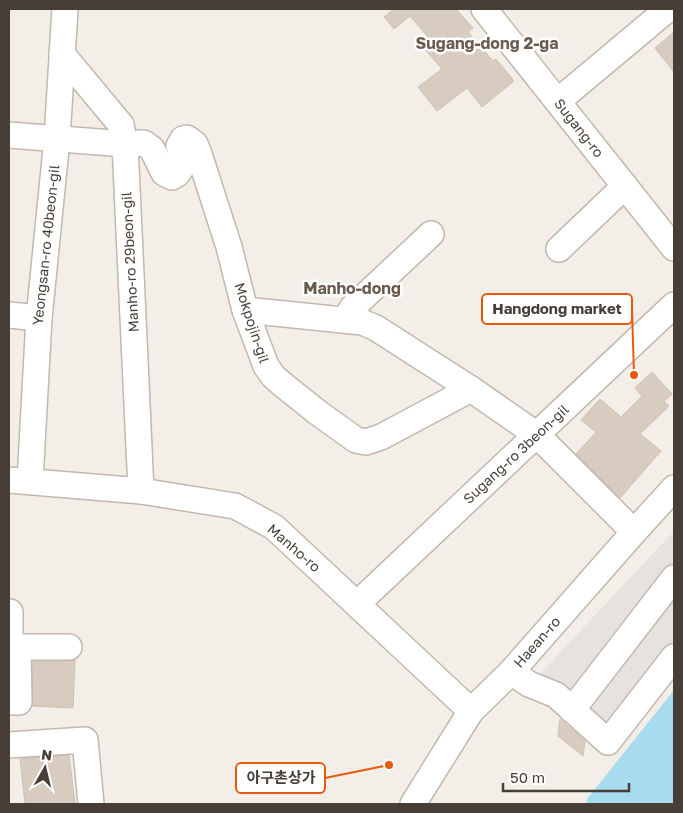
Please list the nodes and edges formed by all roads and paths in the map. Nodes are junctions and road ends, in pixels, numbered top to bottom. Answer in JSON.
{"nodes":[{"id":1,"x":65,"y":9,"type":"edge"},
{"id":2,"x":484,"y":9,"type":"edge"},
{"id":3,"x":668,"y":9,"type":"edge"},
{"id":4,"x":62,"y":54,"type":"junction"},
{"id":5,"x":558,"y":101,"type":"junction"},
{"id":6,"x":9,"y":135,"type":"edge"},
{"id":7,"x":57,"y":139,"type":"junction"},
{"id":8,"x":125,"y":144,"type":"junction"},
{"id":9,"x":624,"y":186,"type":"junction"},
{"id":10,"x":431,"y":234,"type":"dead end"},
{"id":11,"x":674,"y":248,"type":"edge"},
{"id":12,"x":559,"y":249,"type":"dead end"},
{"id":13,"x":674,"y":305,"type":"edge"},
{"id":14,"x":245,"y":310,"type":"junction"},
{"id":15,"x":9,"y":315,"type":"edge"},
{"id":16,"x":38,"y":318,"type":"junction"},
{"id":17,"x":345,"y":320,"type":"junction"},
{"id":18,"x":471,"y":389,"type":"junction"},
{"id":19,"x":537,"y":435,"type":"junction"},
{"id":20,"x":19,"y":480,"type":"edge"},
{"id":21,"x":674,"y":488,"type":"edge"},
{"id":22,"x":141,"y":491,"type":"junction"},
{"id":23,"x":634,"y":532,"type":"junction"},
{"id":24,"x":674,"y":578,"type":"edge"},
{"id":25,"x":357,"y":604,"type":"junction"},
{"id":26,"x":9,"y":612,"type":"edge"},
{"id":27,"x":18,"y":647,"type":"junction"},
{"id":28,"x":70,"y":647,"type":"dead end"},
{"id":29,"x":674,"y":657,"type":"edge"},
{"id":30,"x":14,"y":672,"type":"edge"},
{"id":31,"x":511,"y":672,"type":"junction"},
{"id":32,"x":9,"y":702,"type":"edge"},
{"id":33,"x":572,"y":710,"type":"junction"},
{"id":34,"x":471,"y":711,"type":"junction"},
{"id":35,"x":9,"y":745,"type":"edge"},
{"id":36,"x":91,"y":804,"type":"edge"},
{"id":37,"x":413,"y":804,"type":"edge"}],
"edges":[{"from":1,"to":4,"type":"street","name":"Yeongsan-ro 40beon-gil"},
{"from":2,"to":5,"type":"street","name":"Sugang-ro"},
{"from":3,"to":5,"type":"street"},
{"from":4,"to":7,"type":"street","name":"Yeongsan-ro 40beon-gil"},
{"from":4,"to":8,"type":"street","name":"Manho-ro 29beon-gil"},
{"from":5,"to":9,"type":"street","name":"Sugang-ro"},
{"from":6,"to":7,"type":"street"},
{"from":7,"to":8,"type":"street"},
{"from":7,"to":16,"type":"street","name":"Yeongsan-ro 40beon-gil"},
{"from":8,"to":14,"type":"street","name":"Mokpojin-gil"},
{"from":8,"to":22,"type":"street","name":"Manho-ro 29beon-gil"},
{"from":9,"to":11,"type":"street","name":"Sugang-ro"},
{"from":9,"to":12,"type":"street"},
{"from":10,"to":17,"type":"street"},
{"from":13,"to":19,"type":"street","name":"Sugang-ro 3beon-gil"},
{"from":14,"to":17,"type":"street"},
{"from":14,"to":18,"type":"street","name":"Mokpojin-gil"},
{"from":15,"to":16,"type":"street"},
{"from":16,"to":20,"type":"street","name":"Yeongsan-ro 40beon-gil"},
{"from":17,"to":18,"type":"street"},
{"from":18,"to":19,"type":"street"},
{"from":19,"to":23,"type":"street"},
{"from":19,"to":25,"type":"street","name":"Sugang-ro 3beon-gil"},
{"from":20,"to":22,"type":"street","name":"Manho-ro"},
{"from":21,"to":23,"type":"street","name":"Haean-ro"},
{"from":22,"to":25,"type":"street","name":"Manho-ro"},
{"from":23,"to":31,"type":"street","name":"Haean-ro"},
{"from":24,"to":33,"type":"street"},
{"from":25,"to":34,"type":"street","name":"Manho-ro"},
{"from":26,"to":27,"type":"street"},
{"from":27,"to":28,"type":"street"},
{"from":27,"to":30,"type":"street"},
{"from":29,"to":33,"type":"street"},
{"from":30,"to":32,"type":"street"},
{"from":31,"to":33,"type":"street"},
{"from":31,"to":34,"type":"street","name":"Haean-ro"},
{"from":34,"to":37,"type":"street","name":"Haean-ro"},
{"from":35,"to":36,"type":"street"}]}
